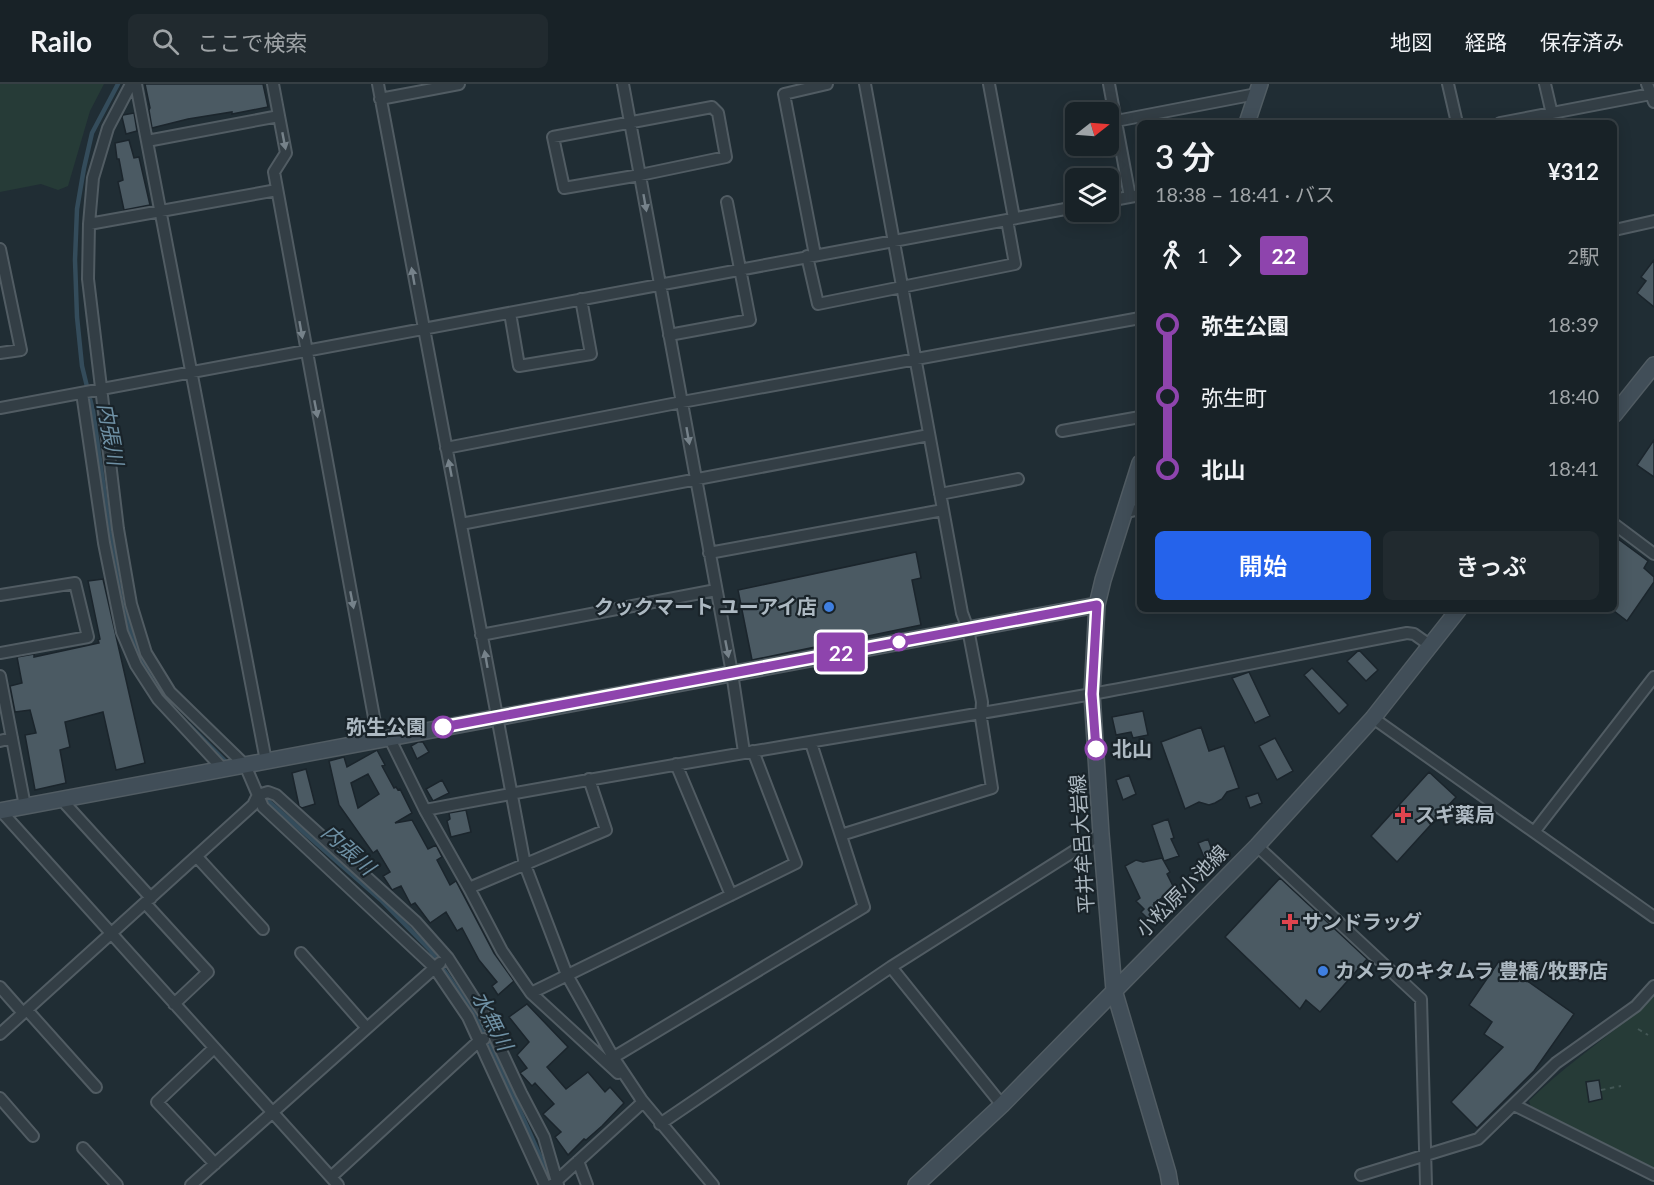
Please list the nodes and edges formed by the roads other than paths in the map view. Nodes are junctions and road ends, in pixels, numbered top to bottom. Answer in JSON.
{"nodes":[{"id":1,"x":132,"y":84,"type":"edge"},
{"id":2,"x":136,"y":84,"type":"edge"},
{"id":3,"x":273,"y":84,"type":"edge"},
{"id":4,"x":378,"y":84,"type":"edge"},
{"id":5,"x":459,"y":84,"type":"edge"},
{"id":6,"x":623,"y":84,"type":"edge"},
{"id":7,"x":827,"y":84,"type":"edge"},
{"id":8,"x":865,"y":84,"type":"edge"},
{"id":9,"x":989,"y":84,"type":"edge"},
{"id":10,"x":1109,"y":84,"type":"edge"},
{"id":11,"x":1448,"y":84,"type":"edge"},
{"id":12,"x":1545,"y":84,"type":"edge"},
{"id":13,"x":1258,"y":89,"type":"edge"},
{"id":14,"x":1651,"y":93,"type":"edge"},
{"id":15,"x":380,"y":99,"type":"junction"},
{"id":16,"x":1112,"y":102,"type":"edge"},
{"id":17,"x":1552,"y":114,"type":"junction"},
{"id":18,"x":279,"y":116,"type":"junction"},
{"id":19,"x":1119,"y":120,"type":"edge"},
{"id":20,"x":1248,"y":120,"type":"edge"},
{"id":21,"x":1456,"y":120,"type":"edge"},
{"id":22,"x":1517,"y":120,"type":"edge"},
{"id":23,"x":630,"y":122,"type":"junction"},
{"id":24,"x":1119,"y":133,"type":"edge"},
{"id":25,"x":147,"y":141,"type":"junction"},
{"id":26,"x":640,"y":176,"type":"junction"},
{"id":27,"x":277,"y":190,"type":"junction"},
{"id":28,"x":1135,"y":196,"type":"edge"},
{"id":29,"x":1119,"y":199,"type":"edge"},
{"id":30,"x":727,"y":202,"type":"dead end"},
{"id":31,"x":1065,"y":209,"type":"edge"},
{"id":32,"x":161,"y":211,"type":"junction"},
{"id":33,"x":1011,"y":219,"type":"junction"},
{"id":34,"x":1654,"y":221,"type":"edge"},
{"id":35,"x":89,"y":224,"type":"junction"},
{"id":36,"x":1619,"y":229,"type":"dead end"},
{"id":37,"x":894,"y":240,"type":"junction"},
{"id":38,"x":0,"y":249,"type":"edge"},
{"id":39,"x":811,"y":256,"type":"junction"},
{"id":40,"x":740,"y":269,"type":"junction"},
{"id":41,"x":660,"y":284,"type":"junction"},
{"id":42,"x":903,"y":286,"type":"junction"},
{"id":43,"x":581,"y":299,"type":"junction"},
{"id":44,"x":510,"y":313,"type":"junction"},
{"id":45,"x":1137,"y":319,"type":"edge"},
{"id":46,"x":423,"y":329,"type":"junction"},
{"id":47,"x":669,"y":335,"type":"junction"},
{"id":48,"x":305,"y":351,"type":"junction"},
{"id":49,"x":0,"y":353,"type":"edge"},
{"id":50,"x":916,"y":360,"type":"junction"},
{"id":51,"x":1654,"y":366,"type":"edge"},
{"id":52,"x":192,"y":372,"type":"junction"},
{"id":53,"x":100,"y":390,"type":"junction"},
{"id":54,"x":83,"y":393,"type":"junction"},
{"id":55,"x":682,"y":402,"type":"junction"},
{"id":56,"x":0,"y":408,"type":"edge"},
{"id":57,"x":1617,"y":411,"type":"edge"},
{"id":58,"x":1137,"y":418,"type":"edge"},
{"id":59,"x":1062,"y":431,"type":"dead end"},
{"id":60,"x":929,"y":435,"type":"junction"},
{"id":61,"x":446,"y":448,"type":"junction"},
{"id":62,"x":1137,"y":472,"type":"edge"},
{"id":63,"x":696,"y":479,"type":"junction"},
{"id":64,"x":1018,"y":479,"type":"dead end"},
{"id":65,"x":940,"y":494,"type":"junction"},
{"id":66,"x":943,"y":510,"type":"junction"},
{"id":67,"x":1137,"y":511,"type":"edge"},
{"id":68,"x":1123,"y":513,"type":"junction"},
{"id":69,"x":461,"y":524,"type":"junction"},
{"id":70,"x":1617,"y":526,"type":"edge"},
{"id":71,"x":709,"y":553,"type":"junction"},
{"id":72,"x":1654,"y":554,"type":"edge"},
{"id":73,"x":716,"y":590,"type":"junction"},
{"id":74,"x":0,"y":595,"type":"edge"},
{"id":75,"x":1097,"y":605,"type":"junction"},
{"id":76,"x":1457,"y":612,"type":"edge"},
{"id":77,"x":968,"y":629,"type":"junction"},
{"id":78,"x":481,"y":635,"type":"junction"},
{"id":79,"x":1431,"y":646,"type":"junction"},
{"id":80,"x":0,"y":653,"type":"edge"},
{"id":81,"x":732,"y":673,"type":"junction"},
{"id":82,"x":0,"y":676,"type":"edge"},
{"id":83,"x":1654,"y":677,"type":"edge"},
{"id":84,"x":1092,"y":694,"type":"junction"},
{"id":85,"x":982,"y":711,"type":"junction"},
{"id":86,"x":496,"y":717,"type":"junction"},
{"id":87,"x":1373,"y":718,"type":"junction"},
{"id":88,"x":12,"y":738,"type":"junction"},
{"id":89,"x":383,"y":739,"type":"junction"},
{"id":90,"x":0,"y":741,"type":"edge"},
{"id":91,"x":811,"y":743,"type":"junction"},
{"id":92,"x":749,"y":751,"type":"junction"},
{"id":93,"x":266,"y":761,"type":"junction"},
{"id":94,"x":676,"y":764,"type":"junction"},
{"id":95,"x":244,"y":765,"type":"junction"},
{"id":96,"x":223,"y":769,"type":"junction"},
{"id":97,"x":590,"y":779,"type":"junction"},
{"id":98,"x":510,"y":794,"type":"junction"},
{"id":99,"x":258,"y":795,"type":"junction"},
{"id":100,"x":61,"y":799,"type":"junction"},
{"id":101,"x":25,"y":806,"type":"junction"},
{"id":102,"x":425,"y":810,"type":"junction"},
{"id":103,"x":1,"y":811,"type":"edge"},
{"id":104,"x":1534,"y":832,"type":"junction"},
{"id":105,"x":1101,"y":834,"type":"junction"},
{"id":106,"x":841,"y":835,"type":"junction"},
{"id":107,"x":1257,"y":846,"type":"junction"},
{"id":108,"x":196,"y":856,"type":"junction"},
{"id":109,"x":525,"y":865,"type":"junction"},
{"id":110,"x":469,"y":888,"type":"junction"},
{"id":111,"x":731,"y":895,"type":"junction"},
{"id":112,"x":148,"y":901,"type":"junction"},
{"id":113,"x":1654,"y":917,"type":"edge"},
{"id":114,"x":263,"y":929,"type":"dead end"},
{"id":115,"x":111,"y":935,"type":"junction"},
{"id":116,"x":301,"y":953,"type":"dead end"},
{"id":117,"x":448,"y":958,"type":"junction"},
{"id":118,"x":434,"y":967,"type":"junction"},
{"id":119,"x":891,"y":967,"type":"junction"},
{"id":120,"x":567,"y":975,"type":"junction"},
{"id":121,"x":1654,"y":986,"type":"edge"},
{"id":122,"x":0,"y":987,"type":"edge"},
{"id":123,"x":1114,"y":990,"type":"junction"},
{"id":124,"x":531,"y":993,"type":"junction"},
{"id":125,"x":174,"y":1004,"type":"junction"},
{"id":126,"x":25,"y":1011,"type":"junction"},
{"id":127,"x":366,"y":1027,"type":"junction"},
{"id":128,"x":0,"y":1034,"type":"edge"},
{"id":129,"x":493,"y":1035,"type":"junction"},
{"id":130,"x":479,"y":1041,"type":"junction"},
{"id":131,"x":214,"y":1048,"type":"junction"},
{"id":132,"x":609,"y":1060,"type":"junction"},
{"id":133,"x":96,"y":1087,"type":"dead end"},
{"id":134,"x":0,"y":1098,"type":"edge"},
{"id":135,"x":643,"y":1102,"type":"junction"},
{"id":136,"x":1002,"y":1105,"type":"junction"},
{"id":137,"x":1514,"y":1105,"type":"junction"},
{"id":138,"x":272,"y":1112,"type":"junction"},
{"id":139,"x":660,"y":1124,"type":"junction"},
{"id":140,"x":33,"y":1136,"type":"dead end"},
{"id":141,"x":83,"y":1148,"type":"dead end"},
{"id":142,"x":1426,"y":1156,"type":"junction"},
{"id":143,"x":578,"y":1161,"type":"junction"},
{"id":144,"x":215,"y":1164,"type":"junction"},
{"id":145,"x":1361,"y":1175,"type":"dead end"},
{"id":146,"x":1654,"y":1175,"type":"edge"},
{"id":147,"x":334,"y":1181,"type":"edge"},
{"id":148,"x":555,"y":1183,"type":"edge"},
{"id":149,"x":117,"y":1185,"type":"edge"},
{"id":150,"x":191,"y":1185,"type":"edge"},
{"id":151,"x":545,"y":1185,"type":"edge"},
{"id":152,"x":587,"y":1185,"type":"edge"},
{"id":153,"x":713,"y":1185,"type":"edge"},
{"id":154,"x":916,"y":1185,"type":"edge"},
{"id":155,"x":1170,"y":1185,"type":"edge"},
{"id":156,"x":1426,"y":1185,"type":"edge"}],
"edges":[{"from":1,"to":35,"type":"street"},
{"from":2,"to":25,"type":"street"},
{"from":3,"to":18,"type":"street"},
{"from":4,"to":15,"type":"street"},
{"from":5,"to":15,"type":"street"},
{"from":6,"to":23,"type":"street"},
{"from":7,"to":39,"type":"street"},
{"from":8,"to":37,"type":"street"},
{"from":9,"to":33,"type":"street"},
{"from":10,"to":16,"type":"street"},
{"from":11,"to":21,"type":"street"},
{"from":12,"to":17,"type":"street"},
{"from":13,"to":19,"type":"street"},
{"from":13,"to":20,"type":"main road"},
{"from":14,"to":17,"type":"street"},
{"from":46,"to":15,"type":"street","one_way":true},
{"from":17,"to":22,"type":"street"},
{"from":18,"to":25,"type":"street"},
{"from":18,"to":27,"type":"street","one_way":true},
{"from":23,"to":26,"type":"street"},
{"from":23,"to":26,"type":"street"},
{"from":23,"to":26,"type":"street"},
{"from":24,"to":28,"type":"street"},
{"from":25,"to":32,"type":"street"},
{"from":26,"to":41,"type":"street","one_way":true},
{"from":27,"to":32,"type":"street"},
{"from":27,"to":48,"type":"street","one_way":true},
{"from":28,"to":29,"type":"street"},
{"from":30,"to":40,"type":"street"},
{"from":31,"to":33,"type":"street"},
{"from":32,"to":35,"type":"street"},
{"from":32,"to":52,"type":"street"},
{"from":33,"to":37,"type":"street"},
{"from":33,"to":42,"type":"street"},
{"from":34,"to":36,"type":"street"},
{"from":35,"to":53,"type":"street"},
{"from":37,"to":39,"type":"street"},
{"from":37,"to":42,"type":"street"},
{"from":38,"to":49,"type":"street"},
{"from":39,"to":40,"type":"street"},
{"from":39,"to":42,"type":"street"},
{"from":40,"to":41,"type":"street"},
{"from":40,"to":47,"type":"street"},
{"from":41,"to":43,"type":"street"},
{"from":41,"to":47,"type":"street"},
{"from":42,"to":50,"type":"street"},
{"from":43,"to":44,"type":"street"},
{"from":43,"to":44,"type":"street"},
{"from":44,"to":46,"type":"street"},
{"from":45,"to":50,"type":"street"},
{"from":46,"to":48,"type":"street"},
{"from":46,"to":61,"type":"street"},
{"from":47,"to":55,"type":"street"},
{"from":48,"to":52,"type":"street"},
{"from":48,"to":89,"type":"street","one_way":true},
{"from":50,"to":55,"type":"street"},
{"from":50,"to":60,"type":"street"},
{"from":51,"to":57,"type":"main road"},
{"from":52,"to":53,"type":"street"},
{"from":52,"to":93,"type":"street"},
{"from":53,"to":54,"type":"street"},
{"from":53,"to":95,"type":"street"},
{"from":54,"to":56,"type":"street"},
{"from":54,"to":96,"type":"street"},
{"from":55,"to":61,"type":"street"},
{"from":55,"to":63,"type":"street","one_way":true},
{"from":58,"to":59,"type":"street"},
{"from":60,"to":63,"type":"street"},
{"from":60,"to":65,"type":"street"},
{"from":69,"to":61,"type":"street","one_way":true},
{"from":62,"to":68,"type":"main road","name":"平井牟呂大岩線"},
{"from":63,"to":69,"type":"street"},
{"from":63,"to":71,"type":"street"},
{"from":64,"to":65,"type":"street"},
{"from":65,"to":66,"type":"street"},
{"from":66,"to":71,"type":"street"},
{"from":66,"to":77,"type":"street"},
{"from":67,"to":68,"type":"street"},
{"from":68,"to":75,"type":"main road","name":"平井牟呂大岩線"},
{"from":69,"to":78,"type":"street"},
{"from":70,"to":72,"type":"street"},
{"from":71,"to":73,"type":"street"},
{"from":73,"to":78,"type":"street"},
{"from":73,"to":81,"type":"street","one_way":true},
{"from":74,"to":80,"type":"street"},
{"from":75,"to":77,"type":"main road"},
{"from":75,"to":84,"type":"main road","name":"平井牟呂大岩線"},
{"from":76,"to":79,"type":"main road","name":"小松原小池線"},
{"from":77,"to":81,"type":"main road"},
{"from":77,"to":85,"type":"street"},
{"from":86,"to":78,"type":"street","one_way":true},
{"from":79,"to":84,"type":"street"},
{"from":79,"to":87,"type":"main road","name":"小松原小池線"},
{"from":81,"to":86,"type":"main road"},
{"from":81,"to":92,"type":"street"},
{"from":82,"to":88,"type":"street"},
{"from":83,"to":104,"type":"street"},
{"from":84,"to":85,"type":"street"},
{"from":84,"to":105,"type":"main road","name":"平井牟呂大岩線"},
{"from":85,"to":91,"type":"street"},
{"from":85,"to":106,"type":"street"},
{"from":86,"to":89,"type":"main road"},
{"from":86,"to":98,"type":"street"},
{"from":87,"to":104,"type":"street"},
{"from":87,"to":107,"type":"main road","name":"小松原小池線"},
{"from":88,"to":90,"type":"street"},
{"from":88,"to":101,"type":"street"},
{"from":89,"to":93,"type":"main road"},
{"from":89,"to":102,"type":"street"},
{"from":91,"to":92,"type":"street"},
{"from":91,"to":106,"type":"street"},
{"from":92,"to":94,"type":"street"},
{"from":92,"to":111,"type":"street"},
{"from":93,"to":95,"type":"main road"},
{"from":94,"to":97,"type":"street"},
{"from":94,"to":111,"type":"street"},
{"from":95,"to":96,"type":"main road"},
{"from":95,"to":99,"type":"street"},
{"from":96,"to":100,"type":"main road"},
{"from":97,"to":98,"type":"street"},
{"from":97,"to":109,"type":"street"},
{"from":98,"to":102,"type":"street"},
{"from":98,"to":109,"type":"street"},
{"from":99,"to":108,"type":"street"},
{"from":99,"to":117,"type":"street"},
{"from":99,"to":118,"type":"street"},
{"from":100,"to":101,"type":"main road"},
{"from":100,"to":112,"type":"street"},
{"from":101,"to":103,"type":"main road"},
{"from":102,"to":110,"type":"street"},
{"from":103,"to":115,"type":"street"},
{"from":104,"to":113,"type":"street"},
{"from":105,"to":119,"type":"street"},
{"from":105,"to":123,"type":"main road","name":"平井牟呂大岩線"},
{"from":106,"to":132,"type":"street"},
{"from":107,"to":123,"type":"main road","name":"小松原小池線"},
{"from":107,"to":142,"type":"street"},
{"from":108,"to":112,"type":"street"},
{"from":108,"to":114,"type":"street"},
{"from":109,"to":110,"type":"street"},
{"from":109,"to":120,"type":"street"},
{"from":110,"to":124,"type":"street"},
{"from":111,"to":120,"type":"street"},
{"from":112,"to":115,"type":"street"},
{"from":112,"to":125,"type":"street"},
{"from":115,"to":125,"type":"street"},
{"from":115,"to":126,"type":"street"},
{"from":116,"to":127,"type":"street"},
{"from":117,"to":118,"type":"street"},
{"from":117,"to":129,"type":"street"},
{"from":118,"to":127,"type":"street"},
{"from":118,"to":130,"type":"street"},
{"from":119,"to":136,"type":"street"},
{"from":119,"to":139,"type":"street"},
{"from":120,"to":124,"type":"street"},
{"from":120,"to":132,"type":"street"},
{"from":121,"to":137,"type":"street"},
{"from":122,"to":126,"type":"street"},
{"from":123,"to":136,"type":"main road","name":"小松原小池線"},
{"from":123,"to":155,"type":"main road","name":"平井牟呂大岩線"},
{"from":124,"to":132,"type":"street"},
{"from":125,"to":131,"type":"street"},
{"from":126,"to":128,"type":"street"},
{"from":126,"to":133,"type":"street"},
{"from":127,"to":138,"type":"street"},
{"from":129,"to":130,"type":"street"},
{"from":129,"to":148,"type":"street"},
{"from":130,"to":147,"type":"street"},
{"from":130,"to":151,"type":"street"},
{"from":131,"to":138,"type":"street"},
{"from":131,"to":144,"type":"street"},
{"from":132,"to":135,"type":"street"},
{"from":134,"to":140,"type":"street"},
{"from":135,"to":139,"type":"street"},
{"from":135,"to":143,"type":"street"},
{"from":136,"to":154,"type":"main road","name":"小松原小池線"},
{"from":137,"to":142,"type":"street"},
{"from":137,"to":146,"type":"street"},
{"from":138,"to":144,"type":"street"},
{"from":138,"to":147,"type":"street"},
{"from":139,"to":153,"type":"street"},
{"from":141,"to":149,"type":"street"},
{"from":142,"to":145,"type":"street"},
{"from":142,"to":156,"type":"street"},
{"from":143,"to":148,"type":"street"},
{"from":143,"to":152,"type":"street"},
{"from":144,"to":150,"type":"street"}]}
